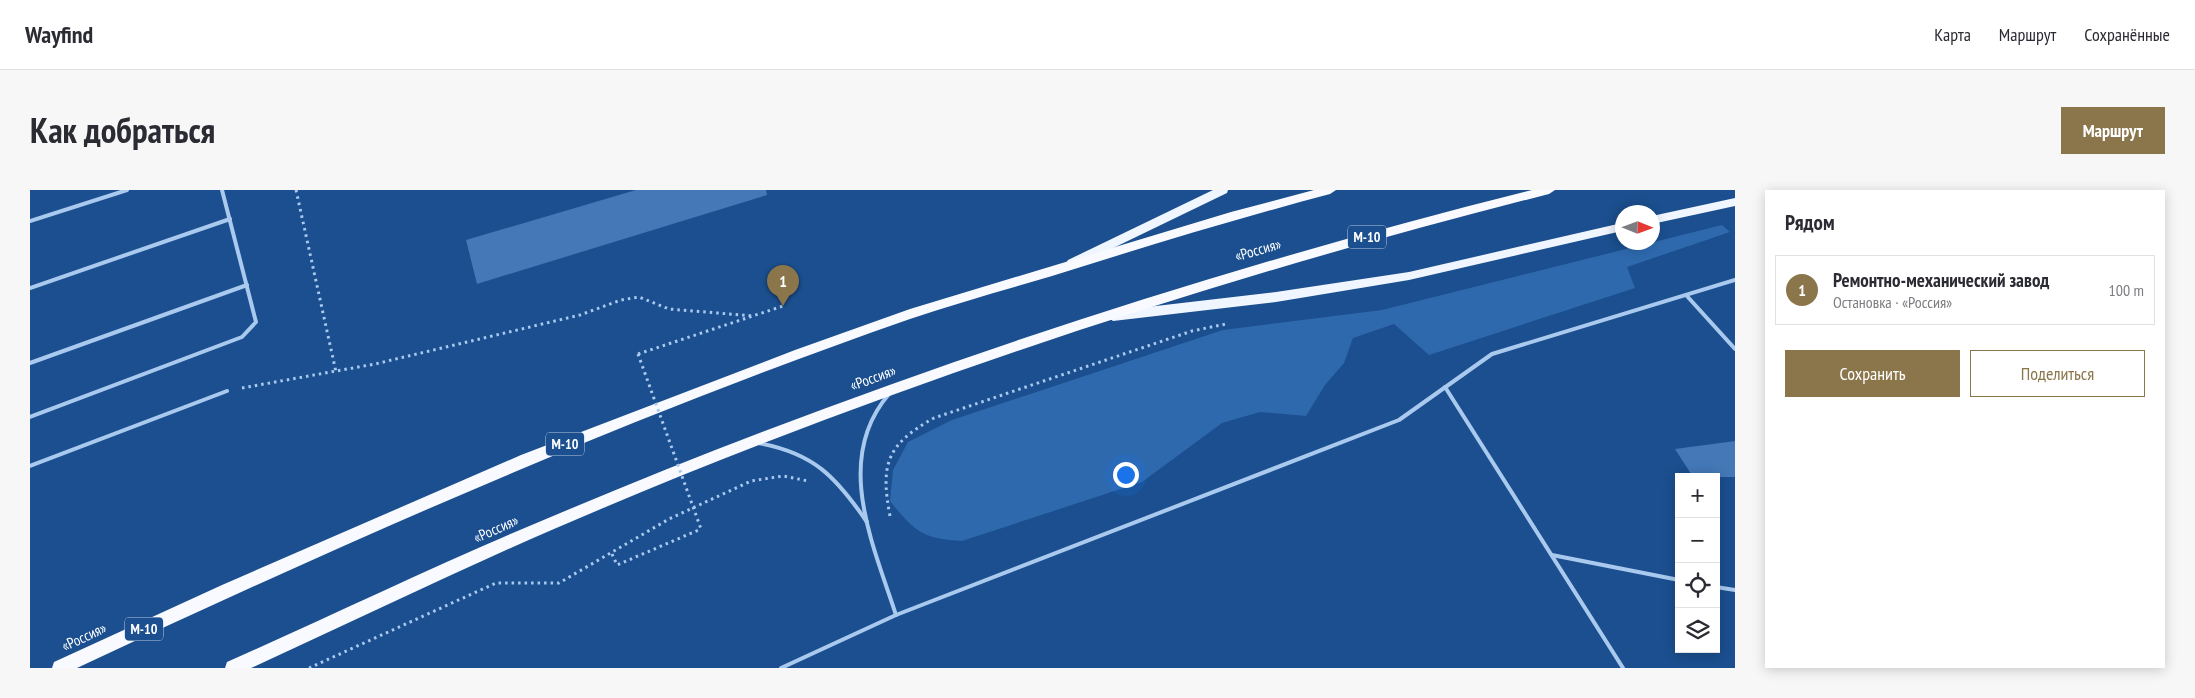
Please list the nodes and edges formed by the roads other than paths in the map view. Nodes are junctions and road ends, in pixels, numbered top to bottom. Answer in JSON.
{"nodes":[{"id":1,"x":127,"y":190,"type":"edge"},
{"id":2,"x":222,"y":190,"type":"edge"},
{"id":3,"x":1223,"y":190,"type":"edge"},
{"id":4,"x":1330,"y":190,"type":"edge"},
{"id":5,"x":1549,"y":190,"type":"edge"},
{"id":6,"x":1735,"y":202,"type":"edge"},
{"id":7,"x":1660,"y":218,"type":"edge"},
{"id":8,"x":230,"y":219,"type":"junction"},
{"id":9,"x":30,"y":221,"type":"edge"},
{"id":10,"x":1615,"y":228,"type":"edge"},
{"id":11,"x":1068,"y":265,"type":"junction"},
{"id":12,"x":1735,"y":280,"type":"edge"},
{"id":13,"x":246,"y":285,"type":"junction"},
{"id":14,"x":30,"y":288,"type":"edge"},
{"id":15,"x":1686,"y":295,"type":"junction"},
{"id":16,"x":1100,"y":318,"type":"junction"},
{"id":17,"x":1735,"y":349,"type":"edge"},
{"id":18,"x":30,"y":363,"type":"edge"},
{"id":19,"x":1445,"y":387,"type":"junction"},
{"id":20,"x":893,"y":389,"type":"junction"},
{"id":21,"x":226,"y":391,"type":"road end"},
{"id":22,"x":30,"y":417,"type":"edge"},
{"id":23,"x":752,"y":442,"type":"junction"},
{"id":24,"x":30,"y":466,"type":"edge"},
{"id":25,"x":868,"y":524,"type":"junction"},
{"id":26,"x":1552,"y":555,"type":"junction"},
{"id":27,"x":1675,"y":579,"type":"edge"},
{"id":28,"x":1720,"y":588,"type":"edge"},
{"id":29,"x":1735,"y":590,"type":"edge"},
{"id":30,"x":896,"y":615,"type":"junction"},
{"id":31,"x":60,"y":668,"type":"edge"},
{"id":32,"x":233,"y":668,"type":"edge"},
{"id":33,"x":781,"y":668,"type":"edge"},
{"id":34,"x":1623,"y":668,"type":"edge"}],
"edges":[{"from":1,"to":9,"type":"lane"},
{"from":2,"to":8,"type":"lane"},
{"from":3,"to":11,"type":"main road"},
{"from":4,"to":11,"type":"highway","name":"«Россия»","number":"М-10"},
{"from":5,"to":16,"type":"highway","name":"«Россия»","number":"М-10"},
{"from":6,"to":7,"type":"main road"},
{"from":8,"to":13,"type":"lane"},
{"from":8,"to":14,"type":"lane"},
{"from":10,"to":16,"type":"main road"},
{"from":11,"to":31,"type":"highway","name":"«Россия»","number":"М-10"},
{"from":12,"to":15,"type":"lane"},
{"from":13,"to":18,"type":"lane"},
{"from":13,"to":22,"type":"lane"},
{"from":15,"to":17,"type":"lane"},
{"from":15,"to":19,"type":"lane"},
{"from":16,"to":20,"type":"highway","name":"«Россия»","number":"М-10"},
{"from":19,"to":26,"type":"lane"},
{"from":19,"to":30,"type":"lane"},
{"from":20,"to":23,"type":"highway","name":"«Россия»","number":"М-10"},
{"from":20,"to":25,"type":"lane"},
{"from":21,"to":24,"type":"lane"},
{"from":23,"to":25,"type":"lane"},
{"from":23,"to":32,"type":"highway","name":"«Россия»","number":"М-10"},
{"from":25,"to":30,"type":"lane"},
{"from":26,"to":27,"type":"lane"},
{"from":26,"to":34,"type":"lane"},
{"from":28,"to":29,"type":"lane"},
{"from":30,"to":33,"type":"lane"}]}
